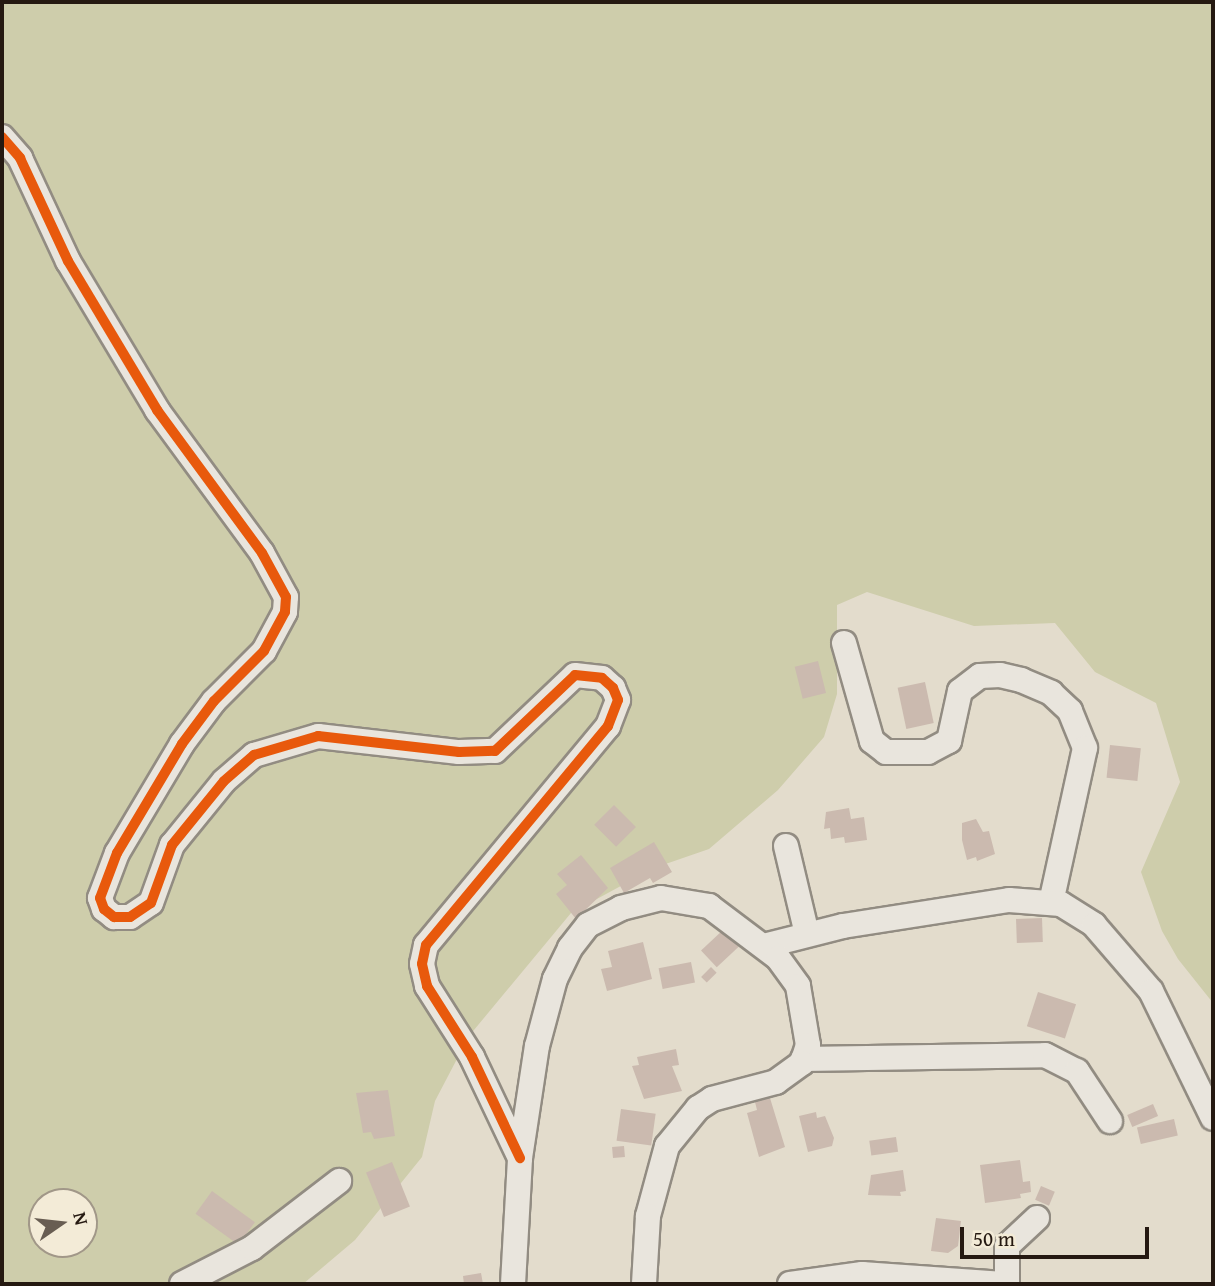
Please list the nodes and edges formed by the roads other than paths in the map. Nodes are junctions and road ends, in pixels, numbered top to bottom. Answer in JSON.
{"nodes":[{"id":1,"x":2,"y":137,"type":"edge"},
{"id":2,"x":844,"y":643,"type":"dead end"},
{"id":3,"x":786,"y":846,"type":"dead end"},
{"id":4,"x":1051,"y":902,"type":"junction"},
{"id":5,"x":807,"y":934,"type":"junction"},
{"id":6,"x":765,"y":946,"type":"junction"},
{"id":7,"x":803,"y":1059,"type":"junction"},
{"id":8,"x":1213,"y":1118,"type":"edge"},
{"id":9,"x":1110,"y":1121,"type":"dead end"},
{"id":10,"x":520,"y":1158,"type":"junction"},
{"id":11,"x":339,"y":1181,"type":"dead end"},
{"id":12,"x":1037,"y":1218,"type":"dead end"},
{"id":13,"x":863,"y":1279,"type":"edge"},
{"id":14,"x":182,"y":1284,"type":"edge"},
{"id":15,"x":513,"y":1284,"type":"edge"},
{"id":16,"x":644,"y":1284,"type":"edge"},
{"id":17,"x":790,"y":1284,"type":"edge"},
{"id":18,"x":1005,"y":1284,"type":"edge"}],
"edges":[{"from":1,"to":10,"type":"street"},
{"from":2,"to":4,"type":"street"},
{"from":3,"to":5,"type":"street"},
{"from":4,"to":5,"type":"street"},
{"from":4,"to":8,"type":"street"},
{"from":5,"to":6,"type":"street"},
{"from":6,"to":7,"type":"street"},
{"from":6,"to":10,"type":"street"},
{"from":7,"to":9,"type":"street"},
{"from":7,"to":16,"type":"street"},
{"from":10,"to":15,"type":"street"},
{"from":11,"to":14,"type":"street"},
{"from":12,"to":18,"type":"street"},
{"from":13,"to":17,"type":"street"},
{"from":13,"to":18,"type":"street"}]}
